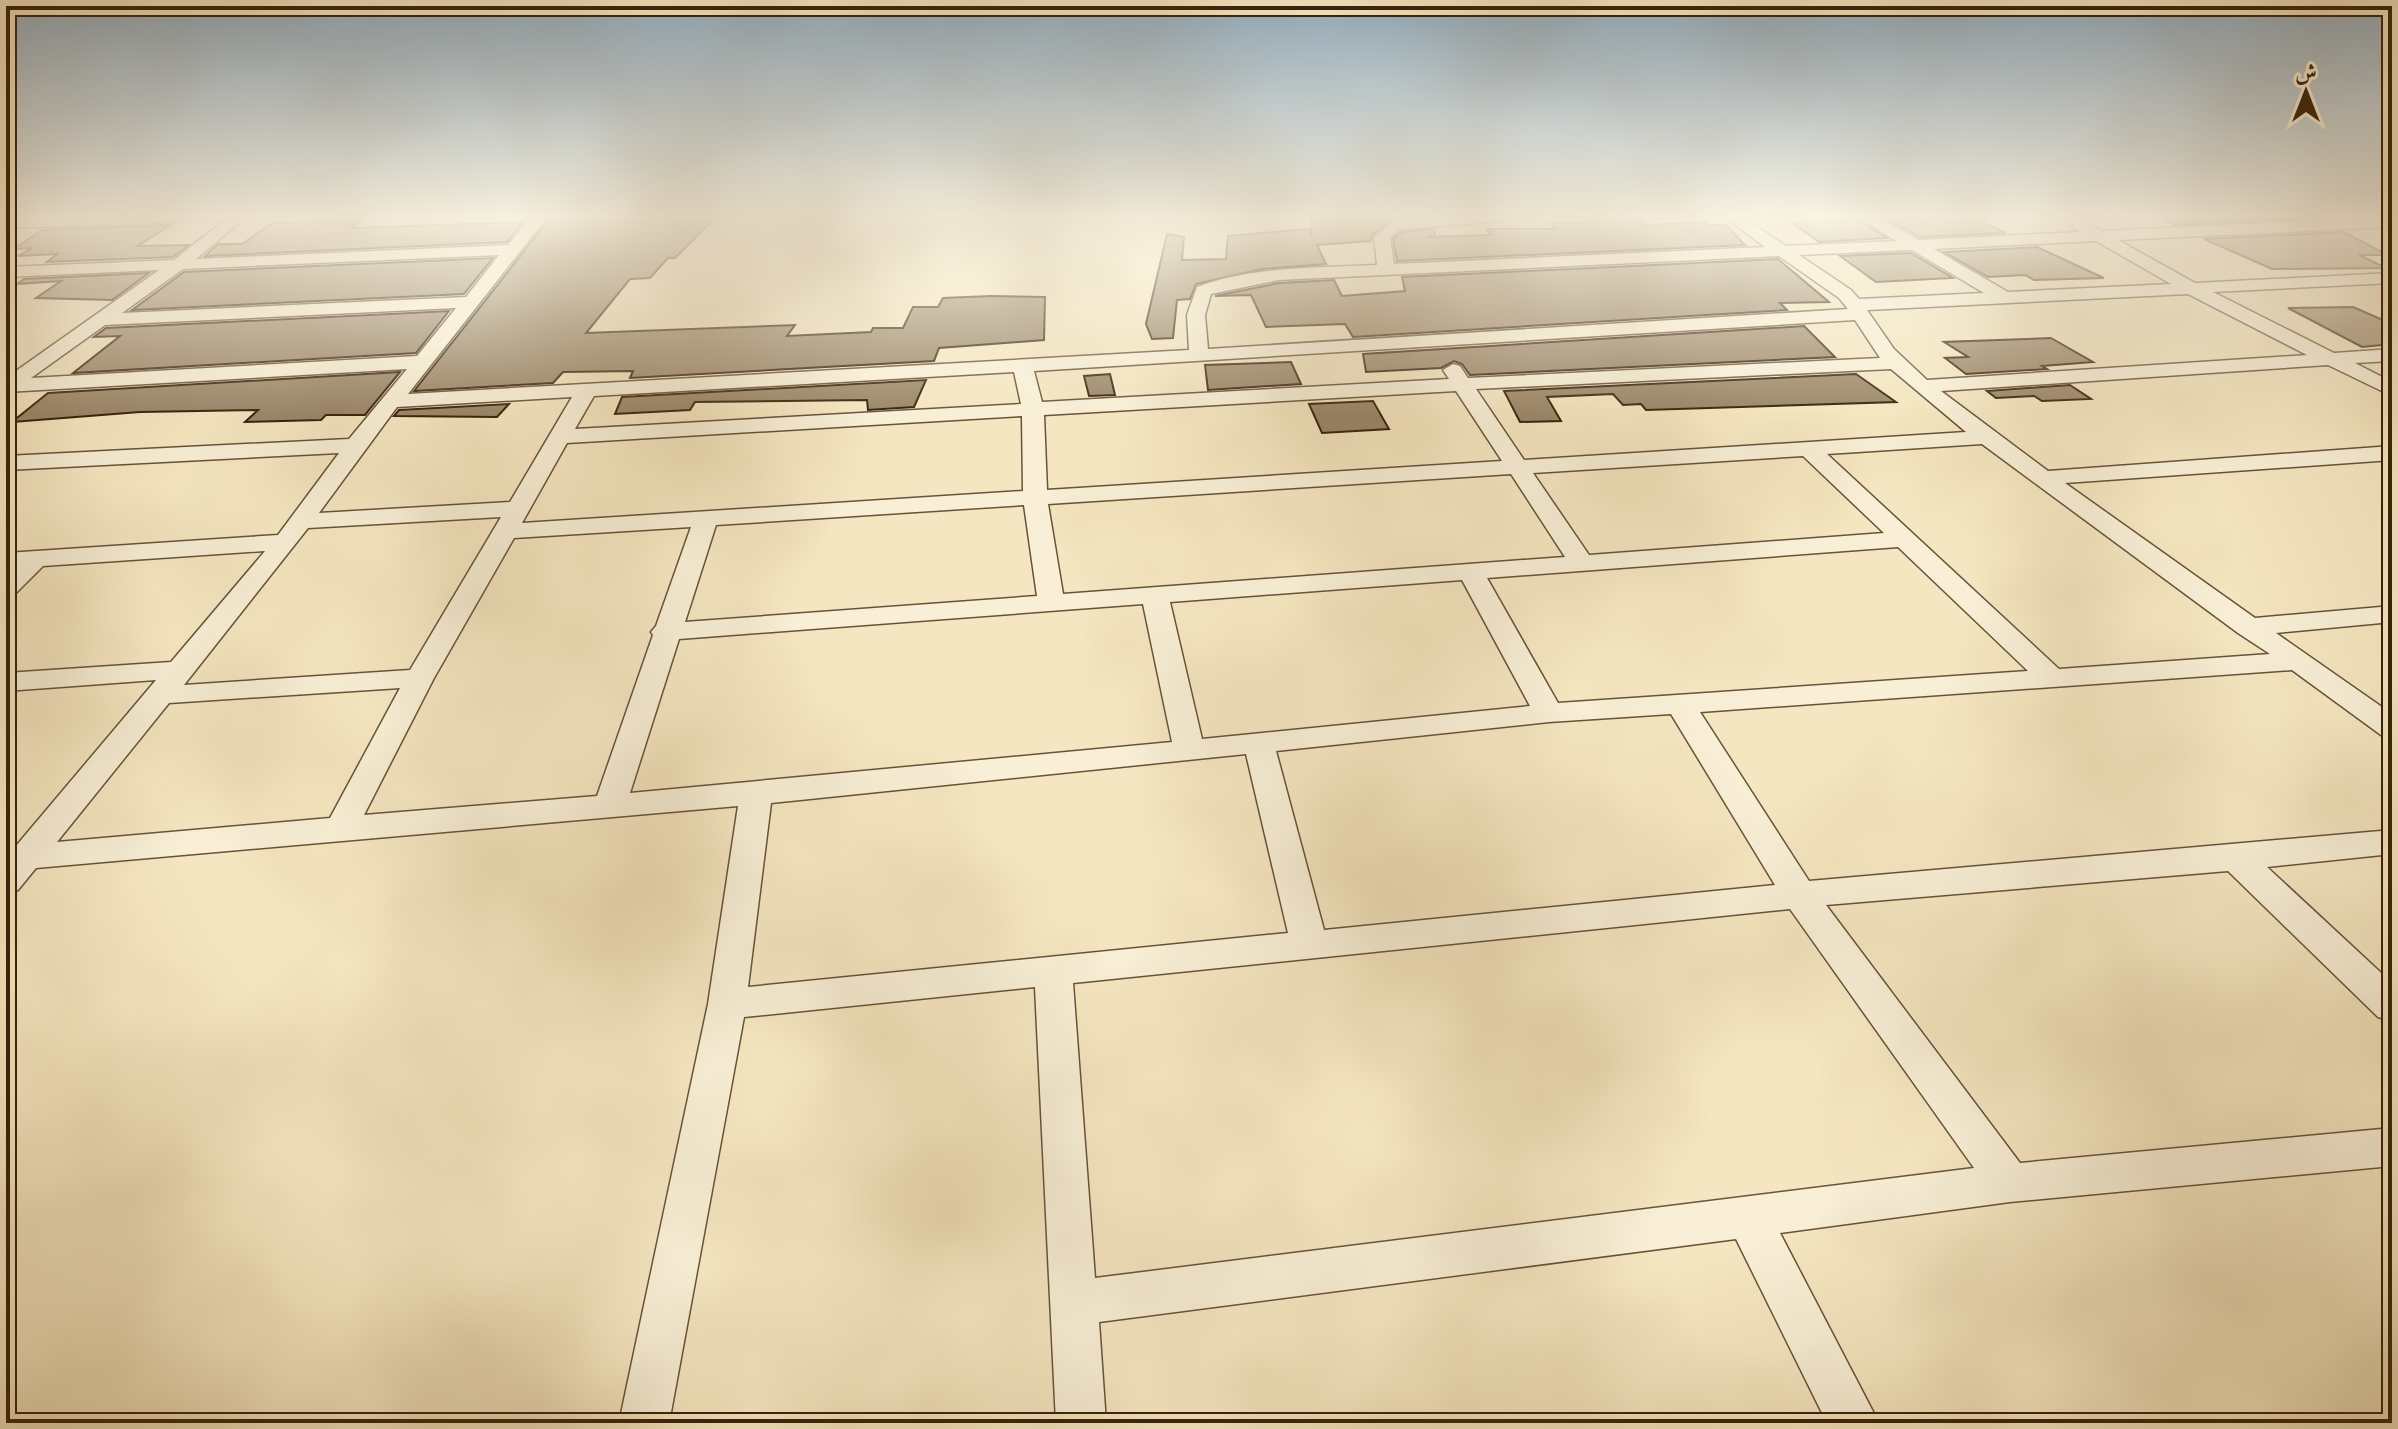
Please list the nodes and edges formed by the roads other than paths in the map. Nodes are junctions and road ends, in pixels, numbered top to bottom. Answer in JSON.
{"nodes":[{"id":1,"x":153,"y":283,"type":"edge"},
{"id":2,"x":486,"y":283,"type":"edge"},
{"id":3,"x":1233,"y":283,"type":"edge"},
{"id":4,"x":1828,"y":283,"type":"edge"},
{"id":5,"x":1979,"y":283,"type":"edge"},
{"id":6,"x":2181,"y":283,"type":"edge"},
{"id":7,"x":2336,"y":283,"type":"edge"},
{"id":8,"x":2195,"y":290,"type":"junction"},
{"id":9,"x":2007,"y":299,"type":"junction"},
{"id":10,"x":472,"y":302,"type":"junction"},
{"id":11,"x":1857,"y":310,"type":"junction"},
{"id":12,"x":100,"y":320,"type":"junction"},
{"id":13,"x":1711,"y":325,"type":"junction"},
{"id":14,"x":1433,"y":342,"type":"junction"},
{"id":15,"x":1199,"y":355,"type":"junction"},
{"id":16,"x":2392,"y":355,"type":"edge"},
{"id":17,"x":2330,"y":359,"type":"junction"},
{"id":18,"x":424,"y":362,"type":"junction"},
{"id":19,"x":1896,"y":363,"type":"junction"},
{"id":20,"x":1023,"y":365,"type":"junction"},
{"id":21,"x":1761,"y":367,"type":"junction"},
{"id":22,"x":1463,"y":384,"type":"junction"},
{"id":23,"x":7,"y":386,"type":"edge"},
{"id":24,"x":1924,"y":386,"type":"junction"},
{"id":25,"x":587,"y":390,"type":"junction"},
{"id":26,"x":2392,"y":390,"type":"edge"},
{"id":27,"x":394,"y":401,"type":"junction"},
{"id":28,"x":1033,"y":411,"type":"junction"},
{"id":29,"x":559,"y":437,"type":"junction"},
{"id":30,"x":1990,"y":437,"type":"junction"},
{"id":31,"x":356,"y":445,"type":"junction"},
{"id":32,"x":1809,"y":449,"type":"junction"},
{"id":33,"x":2392,"y":453,"type":"edge"},
{"id":34,"x":6,"y":463,"type":"edge"},
{"id":35,"x":1520,"y":469,"type":"junction"},
{"id":36,"x":2044,"y":478,"type":"junction"},
{"id":37,"x":1035,"y":497,"type":"junction"},
{"id":38,"x":513,"y":520,"type":"junction"},
{"id":39,"x":705,"y":520,"type":"junction"},
{"id":40,"x":303,"y":521,"type":"junction"},
{"id":41,"x":1903,"y":539,"type":"junction"},
{"id":42,"x":286,"y":542,"type":"junction"},
{"id":43,"x":36,"y":559,"type":"junction"},
{"id":44,"x":6,"y":561,"type":"edge"},
{"id":45,"x":1582,"y":563,"type":"junction"},
{"id":46,"x":1471,"y":572,"type":"junction"},
{"id":47,"x":6,"y":588,"type":"edge"},
{"id":48,"x":1155,"y":596,"type":"junction"},
{"id":49,"x":1051,"y":603,"type":"junction"},
{"id":50,"x":2392,"y":614,"type":"edge"},
{"id":51,"x":2248,"y":627,"type":"junction"},
{"id":52,"x":665,"y":632,"type":"junction"},
{"id":53,"x":2298,"y":661,"type":"junction"},
{"id":54,"x":181,"y":670,"type":"junction"},
{"id":55,"x":420,"y":678,"type":"junction"},
{"id":56,"x":2053,"y":679,"type":"junction"},
{"id":57,"x":6,"y":682,"type":"edge"},
{"id":58,"x":160,"y":695,"type":"junction"},
{"id":59,"x":1681,"y":705,"type":"junction"},
{"id":60,"x":1549,"y":713,"type":"junction"},
{"id":61,"x":2392,"y":728,"type":"edge"},
{"id":62,"x":1259,"y":743,"type":"junction"},
{"id":63,"x":1189,"y":748,"type":"junction"},
{"id":64,"x":756,"y":794,"type":"junction"},
{"id":65,"x":610,"y":806,"type":"junction"},
{"id":66,"x":341,"y":828,"type":"junction"},
{"id":67,"x":2392,"y":842,"type":"edge"},
{"id":68,"x":2236,"y":858,"type":"junction"},
{"id":69,"x":12,"y":866,"type":"edge"},
{"id":70,"x":1799,"y":895,"type":"junction"},
{"id":71,"x":1309,"y":943,"type":"junction"},
{"id":72,"x":1053,"y":970,"type":"junction"},
{"id":73,"x":727,"y":1004,"type":"junction"},
{"id":74,"x":2392,"y":1006,"type":"edge"},
{"id":75,"x":2392,"y":1147,"type":"edge"},
{"id":76,"x":2010,"y":1183,"type":"junction"},
{"id":77,"x":1749,"y":1219,"type":"junction"},
{"id":78,"x":1074,"y":1303,"type":"junction"},
{"id":79,"x":644,"y":1423,"type":"edge"},
{"id":80,"x":1081,"y":1423,"type":"edge"},
{"id":81,"x":1854,"y":1423,"type":"edge"}],
"edges":[{"from":1,"to":12,"type":"street"},
{"from":2,"to":10,"type":"street"},
{"from":3,"to":15,"type":"street"},
{"from":4,"to":11,"type":"street"},
{"from":5,"to":9,"type":"street"},
{"from":6,"to":8,"type":"street"},
{"from":7,"to":8,"type":"street"},
{"from":8,"to":9,"type":"street"},
{"from":8,"to":17,"type":"street"},
{"from":9,"to":11,"type":"street"},
{"from":10,"to":12,"type":"street"},
{"from":10,"to":18,"type":"street"},
{"from":11,"to":13,"type":"street"},
{"from":11,"to":19,"type":"street"},
{"from":12,"to":23,"type":"street"},
{"from":13,"to":14,"type":"street"},
{"from":13,"to":21,"type":"street"},
{"from":14,"to":15,"type":"street"},
{"from":14,"to":22,"type":"street"},
{"from":15,"to":20,"type":"street"},
{"from":16,"to":17,"type":"street"},
{"from":17,"to":24,"type":"street"},
{"from":17,"to":26,"type":"street"},
{"from":18,"to":23,"type":"street"},
{"from":18,"to":27,"type":"street"},
{"from":19,"to":21,"type":"street"},
{"from":19,"to":24,"type":"street"},
{"from":20,"to":25,"type":"street"},
{"from":20,"to":28,"type":"street"},
{"from":21,"to":22,"type":"street"},
{"from":22,"to":28,"type":"street"},
{"from":22,"to":35,"type":"street"},
{"from":24,"to":30,"type":"street"},
{"from":25,"to":27,"type":"street"},
{"from":25,"to":29,"type":"street"},
{"from":27,"to":31,"type":"street"},
{"from":28,"to":29,"type":"street"},
{"from":28,"to":37,"type":"street"},
{"from":29,"to":38,"type":"street"},
{"from":30,"to":32,"type":"street"},
{"from":30,"to":36,"type":"street"},
{"from":31,"to":34,"type":"street"},
{"from":31,"to":40,"type":"street"},
{"from":32,"to":35,"type":"street"},
{"from":32,"to":41,"type":"street"},
{"from":33,"to":36,"type":"street"},
{"from":35,"to":37,"type":"street"},
{"from":35,"to":45,"type":"street"},
{"from":36,"to":51,"type":"street"},
{"from":37,"to":39,"type":"street"},
{"from":37,"to":49,"type":"street"},
{"from":38,"to":39,"type":"street"},
{"from":38,"to":40,"type":"street"},
{"from":38,"to":55,"type":"street"},
{"from":39,"to":52,"type":"street"},
{"from":40,"to":42,"type":"street"},
{"from":41,"to":45,"type":"street"},
{"from":41,"to":56,"type":"street"},
{"from":42,"to":43,"type":"street"},
{"from":42,"to":54,"type":"street"},
{"from":43,"to":44,"type":"street"},
{"from":43,"to":47,"type":"street"},
{"from":45,"to":46,"type":"street"},
{"from":46,"to":48,"type":"street"},
{"from":46,"to":60,"type":"street"},
{"from":48,"to":49,"type":"street"},
{"from":48,"to":63,"type":"street"},
{"from":49,"to":52,"type":"street"},
{"from":50,"to":51,"type":"street"},
{"from":51,"to":53,"type":"street"},
{"from":52,"to":65,"type":"street"},
{"from":53,"to":56,"type":"street"},
{"from":53,"to":61,"type":"street"},
{"from":54,"to":57,"type":"street"},
{"from":54,"to":58,"type":"street"},
{"from":55,"to":58,"type":"street"},
{"from":55,"to":66,"type":"street"},
{"from":56,"to":59,"type":"street"},
{"from":58,"to":69,"type":"street"},
{"from":59,"to":60,"type":"street"},
{"from":59,"to":70,"type":"street"},
{"from":60,"to":62,"type":"street"},
{"from":62,"to":63,"type":"street"},
{"from":62,"to":71,"type":"street"},
{"from":63,"to":64,"type":"street"},
{"from":64,"to":65,"type":"street"},
{"from":64,"to":73,"type":"street"},
{"from":65,"to":66,"type":"street"},
{"from":66,"to":69,"type":"street"},
{"from":67,"to":68,"type":"street"},
{"from":68,"to":70,"type":"street"},
{"from":68,"to":74,"type":"street"},
{"from":70,"to":71,"type":"street"},
{"from":70,"to":76,"type":"street"},
{"from":71,"to":72,"type":"street"},
{"from":72,"to":73,"type":"street"},
{"from":72,"to":78,"type":"street"},
{"from":73,"to":79,"type":"street"},
{"from":75,"to":76,"type":"street"},
{"from":76,"to":77,"type":"street"},
{"from":77,"to":78,"type":"street"},
{"from":77,"to":81,"type":"street"},
{"from":78,"to":80,"type":"street"}]}
